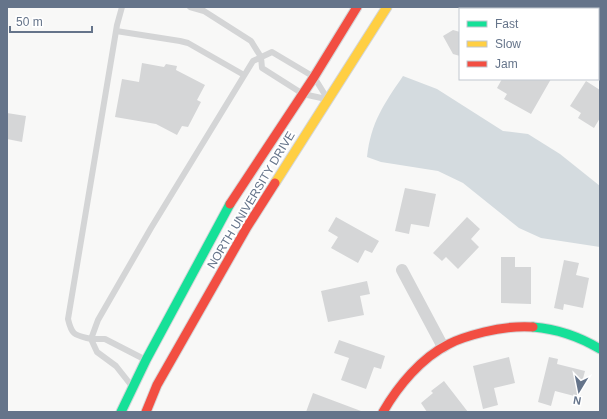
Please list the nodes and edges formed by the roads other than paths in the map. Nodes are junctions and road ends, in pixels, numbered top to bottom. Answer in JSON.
{"nodes":[{"id":1,"x":122,"y":7,"type":"edge"},
{"id":2,"x":190,"y":7,"type":"edge"},
{"id":3,"x":356,"y":7,"type":"edge"},
{"id":4,"x":387,"y":7,"type":"edge"},
{"id":5,"x":116,"y":31,"type":"junction"},
{"id":6,"x":261,"y":57,"type":"junction"},
{"id":7,"x":244,"y":75,"type":"junction"},
{"id":8,"x":314,"y":77,"type":"junction"},
{"id":9,"x":303,"y":94,"type":"junction"},
{"id":10,"x":328,"y":100,"type":"junction"},
{"id":11,"x":402,"y":270,"type":"dead end"},
{"id":12,"x":91,"y":339,"type":"junction"},
{"id":13,"x":443,"y":347,"type":"junction"},
{"id":14,"x":600,"y":349,"type":"edge"},
{"id":15,"x":146,"y":360,"type":"junction"},
{"id":16,"x":132,"y":387,"type":"junction"},
{"id":17,"x":121,"y":412,"type":"edge"},
{"id":18,"x":146,"y":412,"type":"edge"},
{"id":19,"x":383,"y":412,"type":"edge"}],
"edges":[{"from":1,"to":5,"type":"lane"},
{"from":2,"to":6,"type":"lane"},
{"from":3,"to":8,"type":"main road","name":"NORTH UNIVERSITY DRIVE"},
{"from":4,"to":10,"type":"main road","name":"NORTH UNIVERSITY DRIVE"},
{"from":5,"to":7,"type":"lane"},
{"from":5,"to":12,"type":"lane"},
{"from":6,"to":7,"type":"lane"},
{"from":6,"to":8,"type":"lane"},
{"from":6,"to":9,"type":"lane"},
{"from":7,"to":12,"type":"lane"},
{"from":8,"to":9,"type":"main road","name":"NORTH UNIVERSITY DRIVE"},
{"from":8,"to":10,"type":"lane"},
{"from":9,"to":10,"type":"lane"},
{"from":9,"to":15,"type":"main road","name":"NORTH UNIVERSITY DRIVE"},
{"from":10,"to":18,"type":"main road","name":"NORTH UNIVERSITY DRIVE"},
{"from":11,"to":13,"type":"street"},
{"from":12,"to":15,"type":"lane"},
{"from":12,"to":16,"type":"lane"},
{"from":13,"to":14,"type":"main road"},
{"from":13,"to":19,"type":"main road"},
{"from":15,"to":16,"type":"main road","name":"NORTH UNIVERSITY DRIVE"},
{"from":16,"to":17,"type":"main road","name":"NORTH UNIVERSITY DRIVE"}]}
